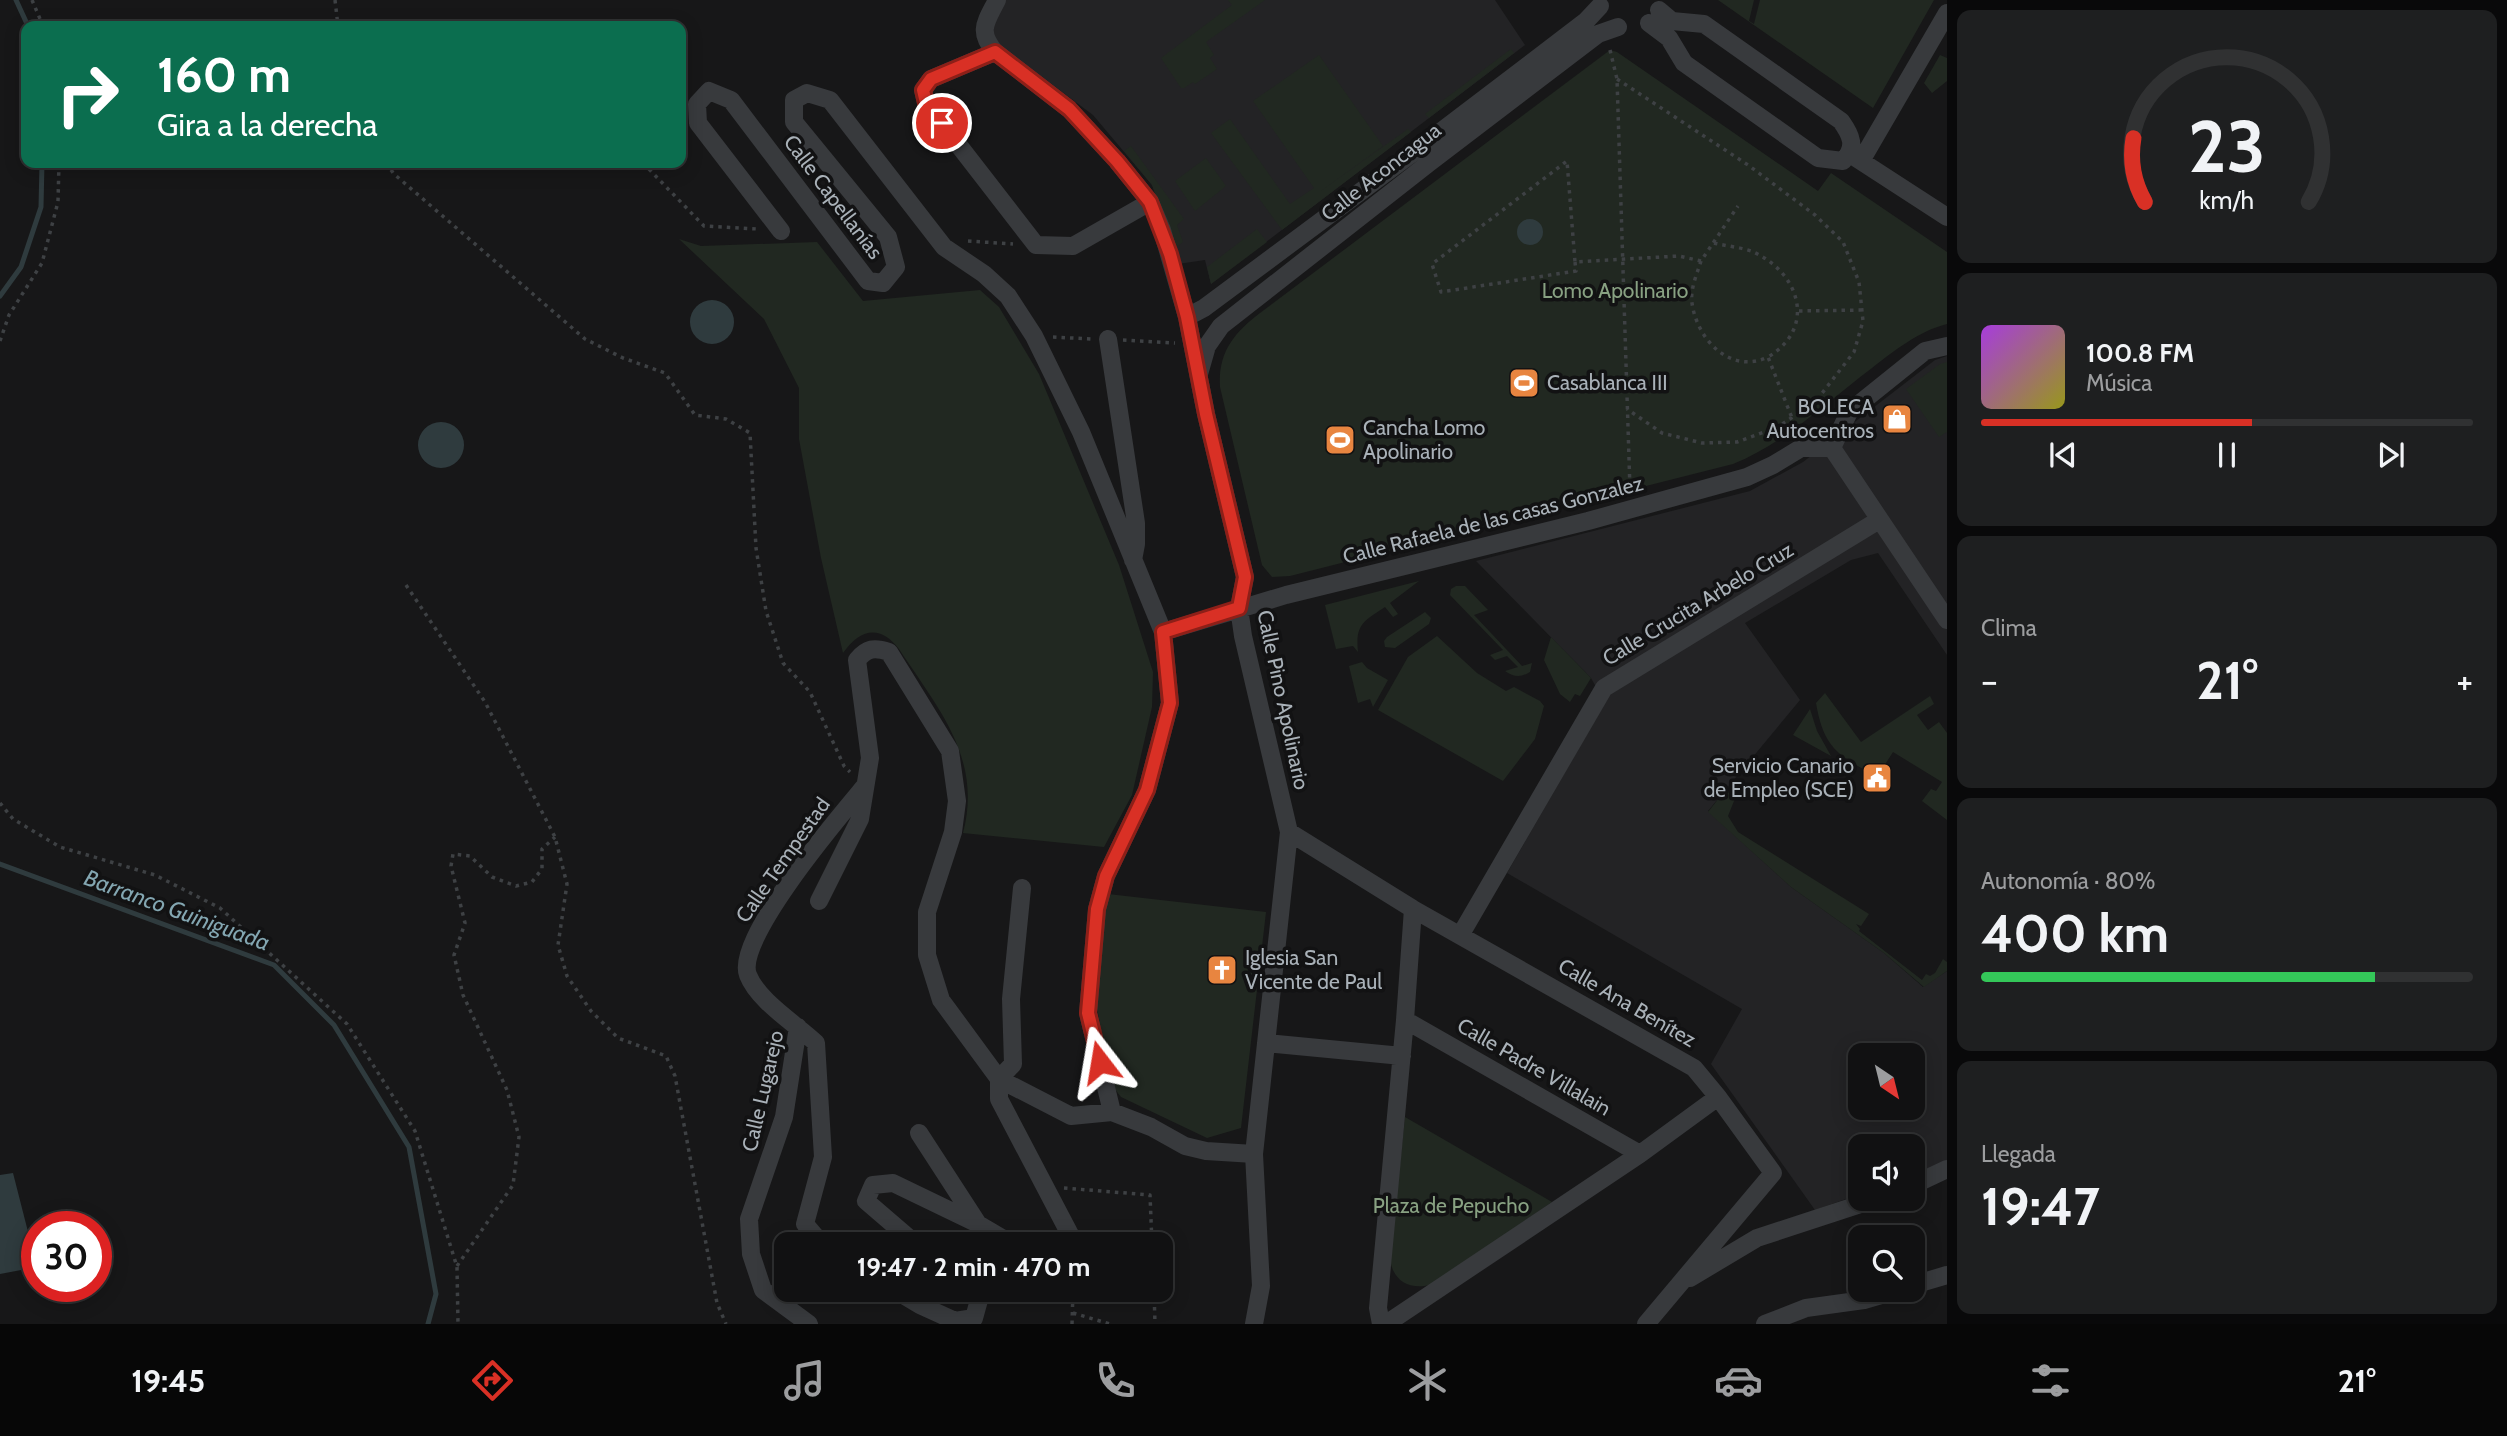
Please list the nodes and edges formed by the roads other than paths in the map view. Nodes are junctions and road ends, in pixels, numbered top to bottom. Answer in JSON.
{"nodes":[{"id":1,"x":997,"y":0,"type":"edge"},
{"id":2,"x":1600,"y":3,"type":"edge"},
{"id":3,"x":1656,"y":11,"type":"edge"},
{"id":4,"x":1947,"y":13,"type":"edge"},
{"id":5,"x":1695,"y":24,"type":"junction"},
{"id":6,"x":1618,"y":27,"type":"junction"},
{"id":7,"x":1676,"y":51,"type":"junction"},
{"id":8,"x":995,"y":52,"type":"junction"},
{"id":9,"x":1856,"y":158,"type":"junction"},
{"id":10,"x":1150,"y":202,"type":"junction"},
{"id":11,"x":1947,"y":217,"type":"edge"},
{"id":12,"x":781,"y":231,"type":"dead end"},
{"id":13,"x":1187,"y":317,"type":"junction"},
{"id":14,"x":1108,"y":340,"type":"dead end"},
{"id":15,"x":1947,"y":346,"type":"edge"},
{"id":16,"x":1199,"y":377,"type":"junction"},
{"id":17,"x":1832,"y":448,"type":"junction"},
{"id":18,"x":1879,"y":520,"type":"junction"},
{"id":19,"x":1133,"y":560,"type":"junction"},
{"id":20,"x":1239,"y":608,"type":"junction"},
{"id":21,"x":1947,"y":620,"type":"edge"},
{"id":22,"x":1163,"y":632,"type":"junction"},
{"id":23,"x":864,"y":787,"type":"junction"},
{"id":24,"x":1289,"y":832,"type":"junction"},
{"id":25,"x":1021,"y":888,"type":"dead end"},
{"id":26,"x":819,"y":901,"type":"dead end"},
{"id":27,"x":1413,"y":909,"type":"junction"},
{"id":28,"x":1461,"y":934,"type":"junction"},
{"id":29,"x":1405,"y":1020,"type":"junction"},
{"id":30,"x":798,"y":1027,"type":"junction"},
{"id":31,"x":1266,"y":1042,"type":"junction"},
{"id":32,"x":1402,"y":1056,"type":"junction"},
{"id":33,"x":999,"y":1079,"type":"junction"},
{"id":34,"x":1718,"y":1097,"type":"junction"},
{"id":35,"x":1112,"y":1112,"type":"junction"},
{"id":36,"x":919,"y":1133,"type":"dead end"},
{"id":37,"x":1254,"y":1154,"type":"junction"},
{"id":38,"x":1640,"y":1154,"type":"junction"},
{"id":39,"x":1947,"y":1170,"type":"edge"},
{"id":40,"x":1925,"y":1180,"type":"edge"},
{"id":41,"x":1848,"y":1208,"type":"edge"},
{"id":42,"x":978,"y":1224,"type":"junction"},
{"id":43,"x":812,"y":1232,"type":"edge"},
{"id":44,"x":902,"y":1232,"type":"edge"},
{"id":45,"x":992,"y":1232,"type":"edge"},
{"id":46,"x":1069,"y":1232,"type":"edge"},
{"id":47,"x":1947,"y":1275,"type":"edge"},
{"id":48,"x":1925,"y":1281,"type":"edge"},
{"id":49,"x":1678,"y":1285,"type":"junction"},
{"id":50,"x":915,"y":1302,"type":"edge"},
{"id":51,"x":978,"y":1302,"type":"edge"},
{"id":52,"x":1850,"y":1302,"type":"edge"},
{"id":53,"x":920,"y":1305,"type":"junction"},
{"id":54,"x":809,"y":1324,"type":"edge"},
{"id":55,"x":928,"y":1324,"type":"edge"},
{"id":56,"x":1254,"y":1324,"type":"edge"},
{"id":57,"x":1381,"y":1324,"type":"edge"},
{"id":58,"x":1386,"y":1324,"type":"edge"},
{"id":59,"x":1646,"y":1324,"type":"edge"},
{"id":60,"x":1765,"y":1324,"type":"edge"}],
"edges":[{"from":1,"to":8,"type":"street"},
{"from":2,"to":6,"type":"street"},
{"from":2,"to":13,"type":"street","name":"Calle Aconcagua"},
{"from":3,"to":5,"type":"street"},
{"from":3,"to":6,"type":"street","name":"Calle Aconcagua"},
{"from":3,"to":7,"type":"street"},
{"from":4,"to":9,"type":"street"},
{"from":5,"to":7,"type":"street"},
{"from":5,"to":9,"type":"street"},
{"from":6,"to":16,"type":"street","name":"Calle Aconcagua"},
{"from":7,"to":9,"type":"street"},
{"from":8,"to":10,"type":"street","name":"Calle Pino Apolinario"},
{"from":8,"to":10,"type":"street"},
{"from":9,"to":11,"type":"street"},
{"from":10,"to":13,"type":"street","name":"Calle Pino Apolinario"},
{"from":12,"to":19,"type":"street","name":"Calle Capellanías"},
{"from":13,"to":16,"type":"street","name":"Calle Pino Apolinario"},
{"from":14,"to":19,"type":"street","name":"Calle Capellanías"},
{"from":15,"to":17,"type":"street"},
{"from":16,"to":20,"type":"street","name":"Calle Pino Apolinario"},
{"from":17,"to":18,"type":"street"},
{"from":17,"to":20,"type":"street","name":"Calle Rafaela de las casas Gonzalez"},
{"from":18,"to":21,"type":"street"},
{"from":18,"to":28,"type":"street","name":"Calle Crucita Arbelo Cruz"},
{"from":19,"to":22,"type":"street","name":"Calle Capellanías"},
{"from":20,"to":22,"type":"street","name":"Calle Rafaela de las casas Gonzalez"},
{"from":20,"to":24,"type":"street","name":"Calle Pino Apolinario"},
{"from":22,"to":35,"type":"street","name":"Calle Capellanías"},
{"from":23,"to":26,"type":"street","name":"Calle Tempestad"},
{"from":23,"to":30,"type":"street","name":"Calle Tempestad"},
{"from":23,"to":33,"type":"street","name":"Calle Tempestad"},
{"from":24,"to":27,"type":"street","name":"Calle Ana Benítez"},
{"from":24,"to":31,"type":"street","name":"Calle Pino Apolinario"},
{"from":25,"to":33,"type":"street"},
{"from":27,"to":28,"type":"street","name":"Calle Ana Benítez"},
{"from":27,"to":29,"type":"street"},
{"from":28,"to":34,"type":"street","name":"Calle Ana Benítez"},
{"from":29,"to":32,"type":"street"},
{"from":29,"to":38,"type":"street","name":"Calle Padre Villalain"},
{"from":30,"to":43,"type":"street","name":"Calle Lugarejo"},
{"from":30,"to":54,"type":"street","name":"Calle Lugarejo"},
{"from":31,"to":32,"type":"street"},
{"from":31,"to":37,"type":"street","name":"Calle Pino Apolinario"},
{"from":32,"to":57,"type":"street"},
{"from":33,"to":35,"type":"street","name":"Calle Tempestad"},
{"from":33,"to":46,"type":"street"},
{"from":34,"to":38,"type":"street"},
{"from":34,"to":49,"type":"street","name":"Calle Ana Benítez"},
{"from":35,"to":37,"type":"street","name":"Calle Tempestad"},
{"from":36,"to":42,"type":"street"},
{"from":37,"to":56,"type":"street","name":"Calle Pino Apolinario"},
{"from":38,"to":58,"type":"street"},
{"from":39,"to":40,"type":"street"},
{"from":41,"to":49,"type":"street"},
{"from":42,"to":44,"type":"street"},
{"from":42,"to":45,"type":"street"},
{"from":47,"to":48,"type":"street"},
{"from":49,"to":59,"type":"street","name":"Calle Ana Benítez"},
{"from":50,"to":53,"type":"street"},
{"from":51,"to":53,"type":"street"},
{"from":52,"to":60,"type":"street"},
{"from":53,"to":55,"type":"street"}]}
